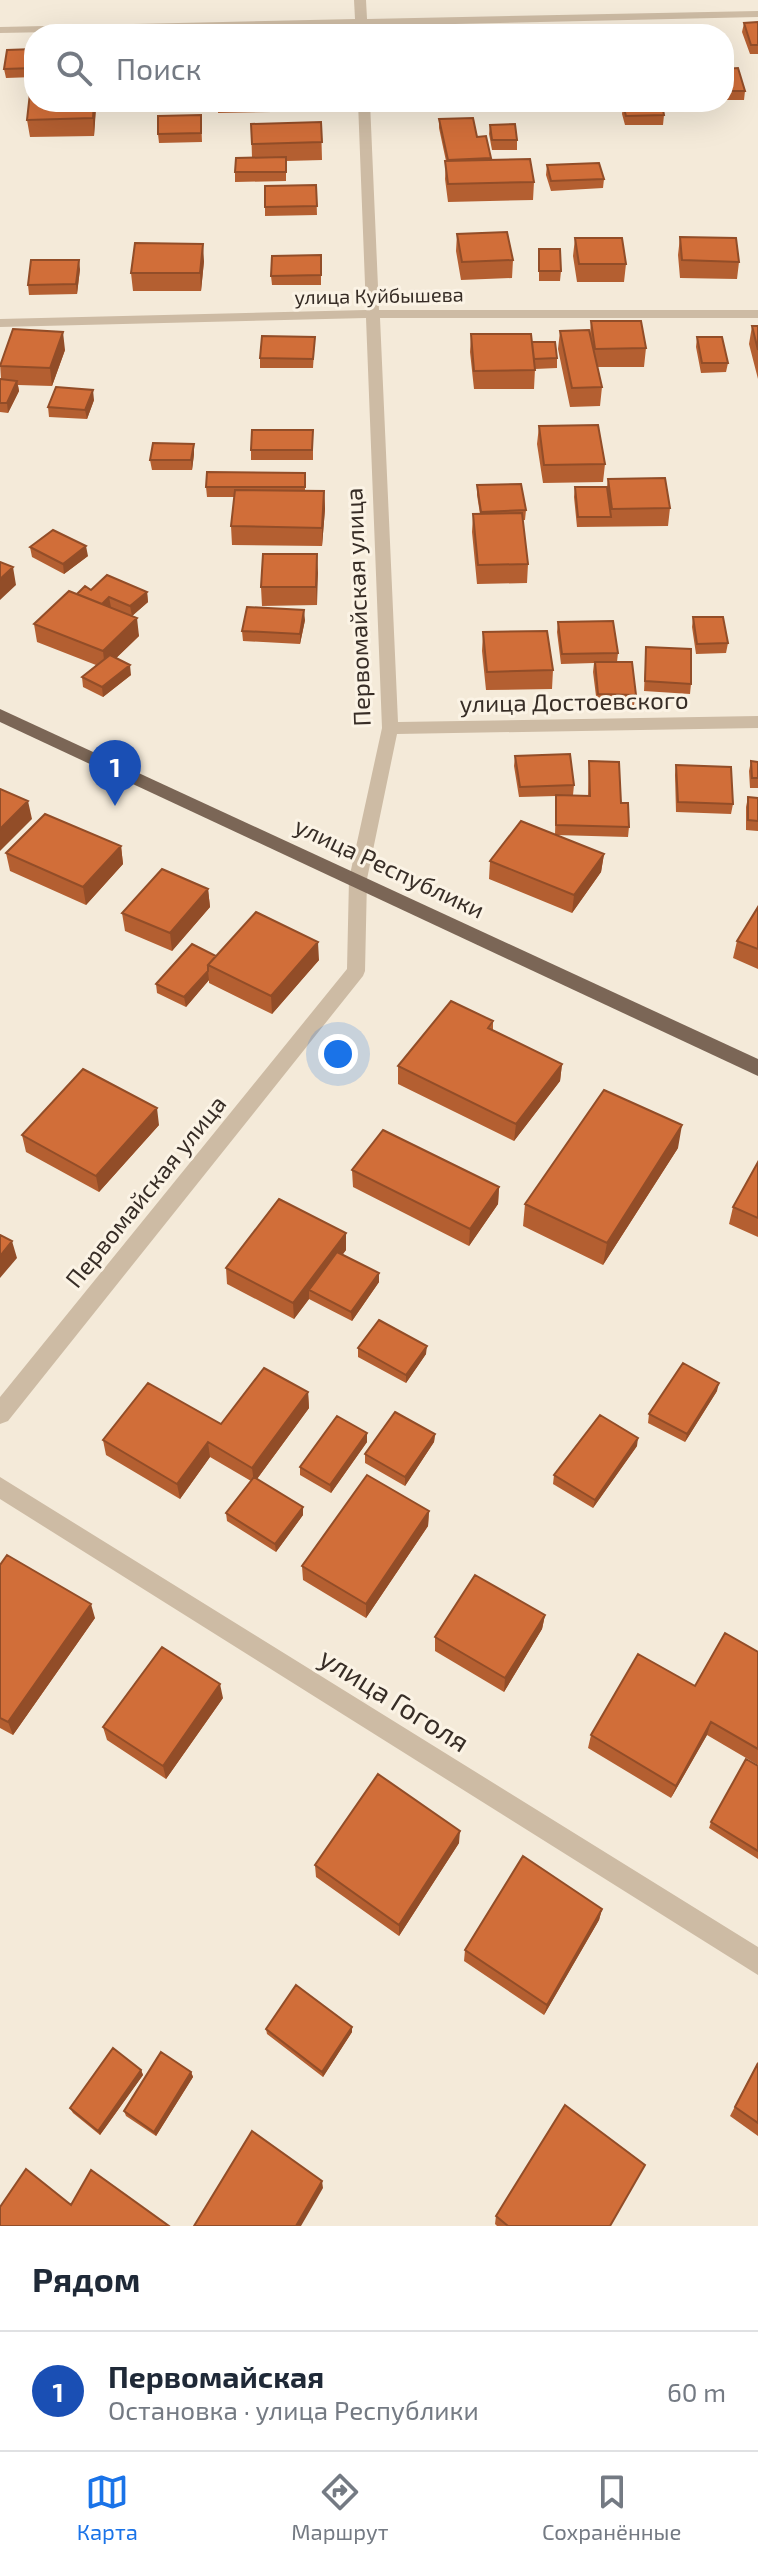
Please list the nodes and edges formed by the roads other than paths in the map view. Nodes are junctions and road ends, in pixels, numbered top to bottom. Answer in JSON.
{"nodes":[{"id":1,"x":360,"y":0,"type":"edge"},
{"id":2,"x":758,"y":14,"type":"edge"},
{"id":3,"x":361,"y":20,"type":"junction"},
{"id":4,"x":217,"y":24,"type":"edge"},
{"id":5,"x":361,"y":24,"type":"edge"},
{"id":6,"x":24,"y":29,"type":"edge"},
{"id":7,"x":0,"y":30,"type":"edge"},
{"id":8,"x":364,"y":112,"type":"edge"},
{"id":9,"x":372,"y":314,"type":"junction"},
{"id":10,"x":758,"y":314,"type":"edge"},
{"id":11,"x":0,"y":323,"type":"edge"},
{"id":12,"x":0,"y":715,"type":"edge"},
{"id":13,"x":758,"y":722,"type":"edge"},
{"id":14,"x":390,"y":728,"type":"junction"},
{"id":15,"x":358,"y":879,"type":"junction"},
{"id":16,"x":758,"y":1068,"type":"edge"},
{"id":17,"x":0,"y":1414,"type":"edge"},
{"id":18,"x":0,"y":1487,"type":"edge"},
{"id":19,"x":758,"y":1962,"type":"edge"}],
"edges":[{"from":1,"to":3,"type":"street"},
{"from":2,"to":3,"type":"street"},
{"from":3,"to":4,"type":"street"},
{"from":3,"to":5,"type":"street"},
{"from":6,"to":7,"type":"street"},
{"from":8,"to":9,"type":"street","name":"Первомайская улица"},
{"from":9,"to":10,"type":"street","name":"улица Куйбышева"},
{"from":9,"to":11,"type":"street","name":"улица Куйбышева"},
{"from":9,"to":14,"type":"street","name":"Первомайская улица"},
{"from":12,"to":15,"type":"main road","name":"улица Республики"},
{"from":13,"to":14,"type":"street","name":"улица Достоевского"},
{"from":14,"to":15,"type":"street","name":"Первомайская улица"},
{"from":15,"to":16,"type":"main road","name":"улица Республики"},
{"from":15,"to":17,"type":"street","name":"Первомайская улица"},
{"from":18,"to":19,"type":"street","name":"улица Гоголя"}]}
